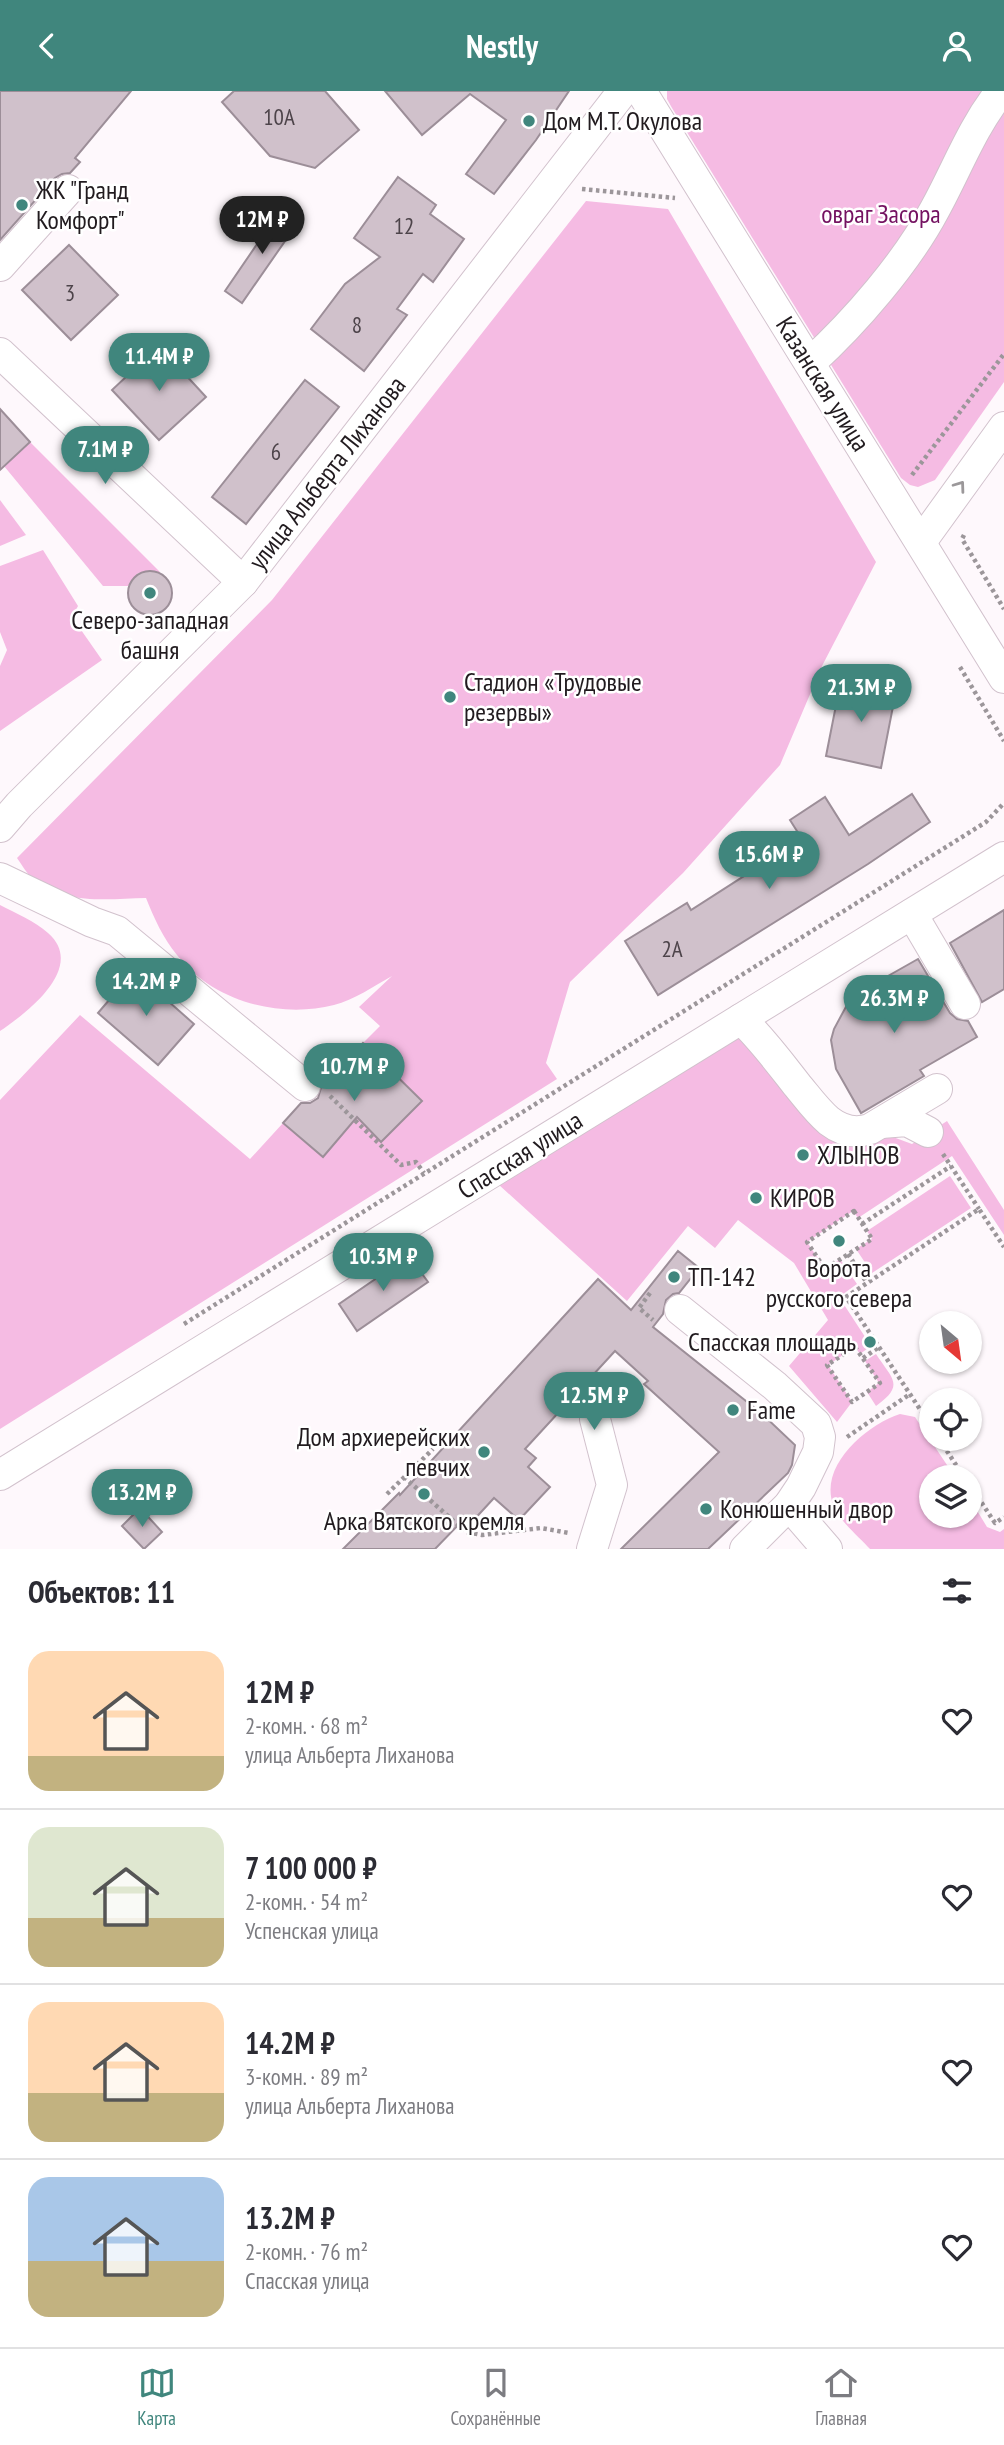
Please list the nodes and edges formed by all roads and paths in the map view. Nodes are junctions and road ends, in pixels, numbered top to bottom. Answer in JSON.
{"nodes":[{"id":1,"x":623,"y":91,"type":"edge"},
{"id":2,"x":641,"y":91,"type":"edge"},
{"id":3,"x":1001,"y":91,"type":"edge"},
{"id":4,"x":583,"y":180,"type":"dead end"},
{"id":5,"x":674,"y":188,"type":"dead end"},
{"id":6,"x":68,"y":190,"type":"dead end"},
{"id":7,"x":0,"y":266,"type":"edge"},
{"id":8,"x":0,"y":353,"type":"edge"},
{"id":9,"x":1004,"y":354,"type":"edge"},
{"id":10,"x":810,"y":363,"type":"junction"},
{"id":11,"x":1004,"y":426,"type":"edge"},
{"id":12,"x":912,"y":476,"type":"dead end"},
{"id":13,"x":921,"y":542,"type":"junction"},
{"id":14,"x":969,"y":550,"type":"dead end"},
{"id":15,"x":243,"y":582,"type":"junction"},
{"id":16,"x":1004,"y":610,"type":"edge"},
{"id":17,"x":955,"y":658,"type":"dead end"},
{"id":18,"x":1004,"y":678,"type":"edge"},
{"id":19,"x":1004,"y":741,"type":"edge"},
{"id":20,"x":1004,"y":803,"type":"edge"},
{"id":21,"x":6,"y":810,"type":"edge"},
{"id":22,"x":1004,"y":857,"type":"edge"},
{"id":23,"x":0,"y":878,"type":"edge"},
{"id":24,"x":912,"y":914,"type":"junction"},
{"id":25,"x":965,"y":1004,"type":"dead end"},
{"id":26,"x":741,"y":1019,"type":"junction"},
{"id":27,"x":305,"y":1086,"type":"joint"},
{"id":28,"x":937,"y":1089,"type":"dead end"},
{"id":29,"x":881,"y":1123,"type":"junction"},
{"id":30,"x":928,"y":1132,"type":"dead end"},
{"id":31,"x":946,"y":1160,"type":"dead end"},
{"id":32,"x":951,"y":1166,"type":"junction"},
{"id":33,"x":424,"y":1173,"type":"junction"},
{"id":34,"x":979,"y":1209,"type":"junction"},
{"id":35,"x":862,"y":1224,"type":"junction"},
{"id":36,"x":1004,"y":1247,"type":"edge"},
{"id":37,"x":848,"y":1254,"type":"junction"},
{"id":38,"x":867,"y":1283,"type":"junction"},
{"id":39,"x":680,"y":1310,"type":"dead end"},
{"id":40,"x":177,"y":1329,"type":"dead end"},
{"id":41,"x":879,"y":1347,"type":"junction"},
{"id":42,"x":863,"y":1358,"type":"junction"},
{"id":43,"x":910,"y":1394,"type":"junction"},
{"id":44,"x":919,"y":1408,"type":"edge"},
{"id":45,"x":595,"y":1419,"type":"dead end"},
{"id":46,"x":433,"y":1449,"type":"dead end"},
{"id":47,"x":815,"y":1458,"type":"junction"},
{"id":48,"x":0,"y":1475,"type":"edge"},
{"id":49,"x":404,"y":1477,"type":"junction"},
{"id":50,"x":387,"y":1495,"type":"dead end"},
{"id":51,"x":982,"y":1503,"type":"edge"},
{"id":52,"x":789,"y":1505,"type":"junction"},
{"id":53,"x":1004,"y":1517,"type":"edge"},
{"id":54,"x":583,"y":1543,"type":"edge"},
{"id":55,"x":745,"y":1549,"type":"edge"},
{"id":56,"x":827,"y":1549,"type":"edge"}],
"edges":[{"from":1,"to":15,"type":"street","name":"улица Альберта Лиханова"},
{"from":2,"to":10,"type":"street","name":"Казанская улица"},
{"from":3,"to":10,"type":"street"},
{"from":4,"to":5,"type":"path"},
{"from":6,"to":7,"type":"street"},
{"from":8,"to":15,"type":"street"},
{"from":9,"to":12,"type":"path"},
{"from":10,"to":13,"type":"street","name":"Казанская улица"},
{"from":13,"to":11,"type":"street","one_way":true},
{"from":13,"to":18,"type":"street","name":"Казанская улица"},
{"from":14,"to":16,"type":"path"},
{"from":15,"to":21,"type":"street","name":"улица Альберта Лиханова"},
{"from":17,"to":19,"type":"path"},
{"from":20,"to":33,"type":"path"},
{"from":22,"to":24,"type":"street","name":"Спасская улица"},
{"from":23,"to":27,"type":"street"},
{"from":24,"to":25,"type":"street"},
{"from":24,"to":26,"type":"street","name":"Спасская улица"},
{"from":26,"to":29,"type":"street"},
{"from":26,"to":48,"type":"street","name":"Спасская улица"},
{"from":27,"to":33,"type":"path"},
{"from":28,"to":29,"type":"street"},
{"from":29,"to":30,"type":"street"},
{"from":31,"to":32,"type":"path"},
{"from":32,"to":34,"type":"path"},
{"from":32,"to":35,"type":"path"},
{"from":33,"to":40,"type":"path"},
{"from":34,"to":36,"type":"path"},
{"from":34,"to":38,"type":"path"},
{"from":35,"to":37,"type":"path"},
{"from":35,"to":37,"type":"path"},
{"from":37,"to":38,"type":"path"},
{"from":38,"to":41,"type":"path"},
{"from":39,"to":47,"type":"street"},
{"from":41,"to":42,"type":"path"},
{"from":41,"to":43,"type":"path"},
{"from":42,"to":42,"type":"path"},
{"from":43,"to":44,"type":"path"},
{"from":43,"to":47,"type":"path"},
{"from":45,"to":54,"type":"street"},
{"from":46,"to":49,"type":"path"},
{"from":47,"to":52,"type":"street"},
{"from":49,"to":50,"type":"path"},
{"from":49,"to":54,"type":"path"},
{"from":51,"to":53,"type":"path"},
{"from":52,"to":55,"type":"street"},
{"from":52,"to":56,"type":"street"}]}
